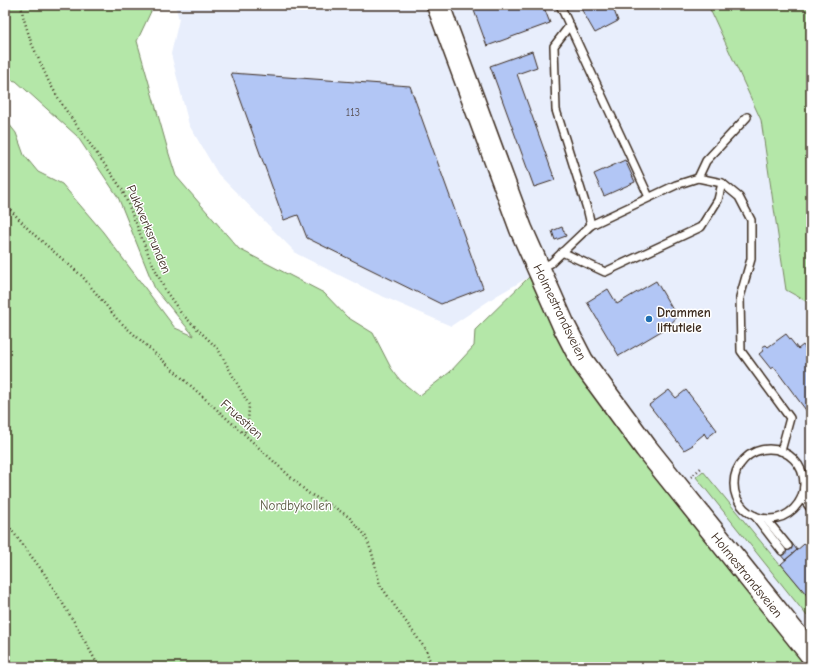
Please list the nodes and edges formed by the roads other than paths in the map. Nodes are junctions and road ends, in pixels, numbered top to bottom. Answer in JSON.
{"nodes":[{"id":1,"x":438,"y":5,"type":"edge"},
{"id":2,"x":560,"y":5,"type":"edge"},
{"id":3,"x":570,"y":25,"type":"junction"},
{"id":4,"x":747,"y":117,"type":"dead end"},
{"id":5,"x":698,"y":178,"type":"junction"},
{"id":6,"x":722,"y":182,"type":"junction"},
{"id":7,"x":649,"y":197,"type":"junction"},
{"id":8,"x":591,"y":225,"type":"junction"},
{"id":9,"x":562,"y":252,"type":"junction"},
{"id":10,"x":539,"y":269,"type":"junction"},
{"id":11,"x":781,"y":451,"type":"junction"},
{"id":12,"x":807,"y":486,"type":"edge"},
{"id":13,"x":802,"y":497,"type":"junction"},
{"id":14,"x":811,"y":497,"type":"edge"},
{"id":15,"x":811,"y":508,"type":"edge"},
{"id":16,"x":755,"y":516,"type":"junction"},
{"id":17,"x":766,"y":519,"type":"junction"},
{"id":18,"x":811,"y":654,"type":"edge"}],
"edges":[{"from":1,"to":10,"type":"main road","name":"Holmestrandsveien"},
{"from":2,"to":3,"type":"lane"},
{"from":3,"to":7,"type":"lane"},
{"from":3,"to":8,"type":"lane"},
{"from":4,"to":5,"type":"lane"},
{"from":5,"to":6,"type":"lane"},
{"from":5,"to":7,"type":"lane"},
{"from":6,"to":9,"type":"lane"},
{"from":6,"to":11,"type":"lane"},
{"from":7,"to":8,"type":"lane"},
{"from":8,"to":9,"type":"lane"},
{"from":9,"to":10,"type":"lane"},
{"from":10,"to":18,"type":"main road","name":"Holmestrandsveien"},
{"from":11,"to":12,"type":"lane"},
{"from":11,"to":16,"type":"lane"},
{"from":12,"to":13,"type":"lane"},
{"from":12,"to":14,"type":"lane"},
{"from":13,"to":15,"type":"lane"},
{"from":13,"to":17,"type":"lane"},
{"from":16,"to":17,"type":"lane"},
{"from":16,"to":17,"type":"lane"}]}
